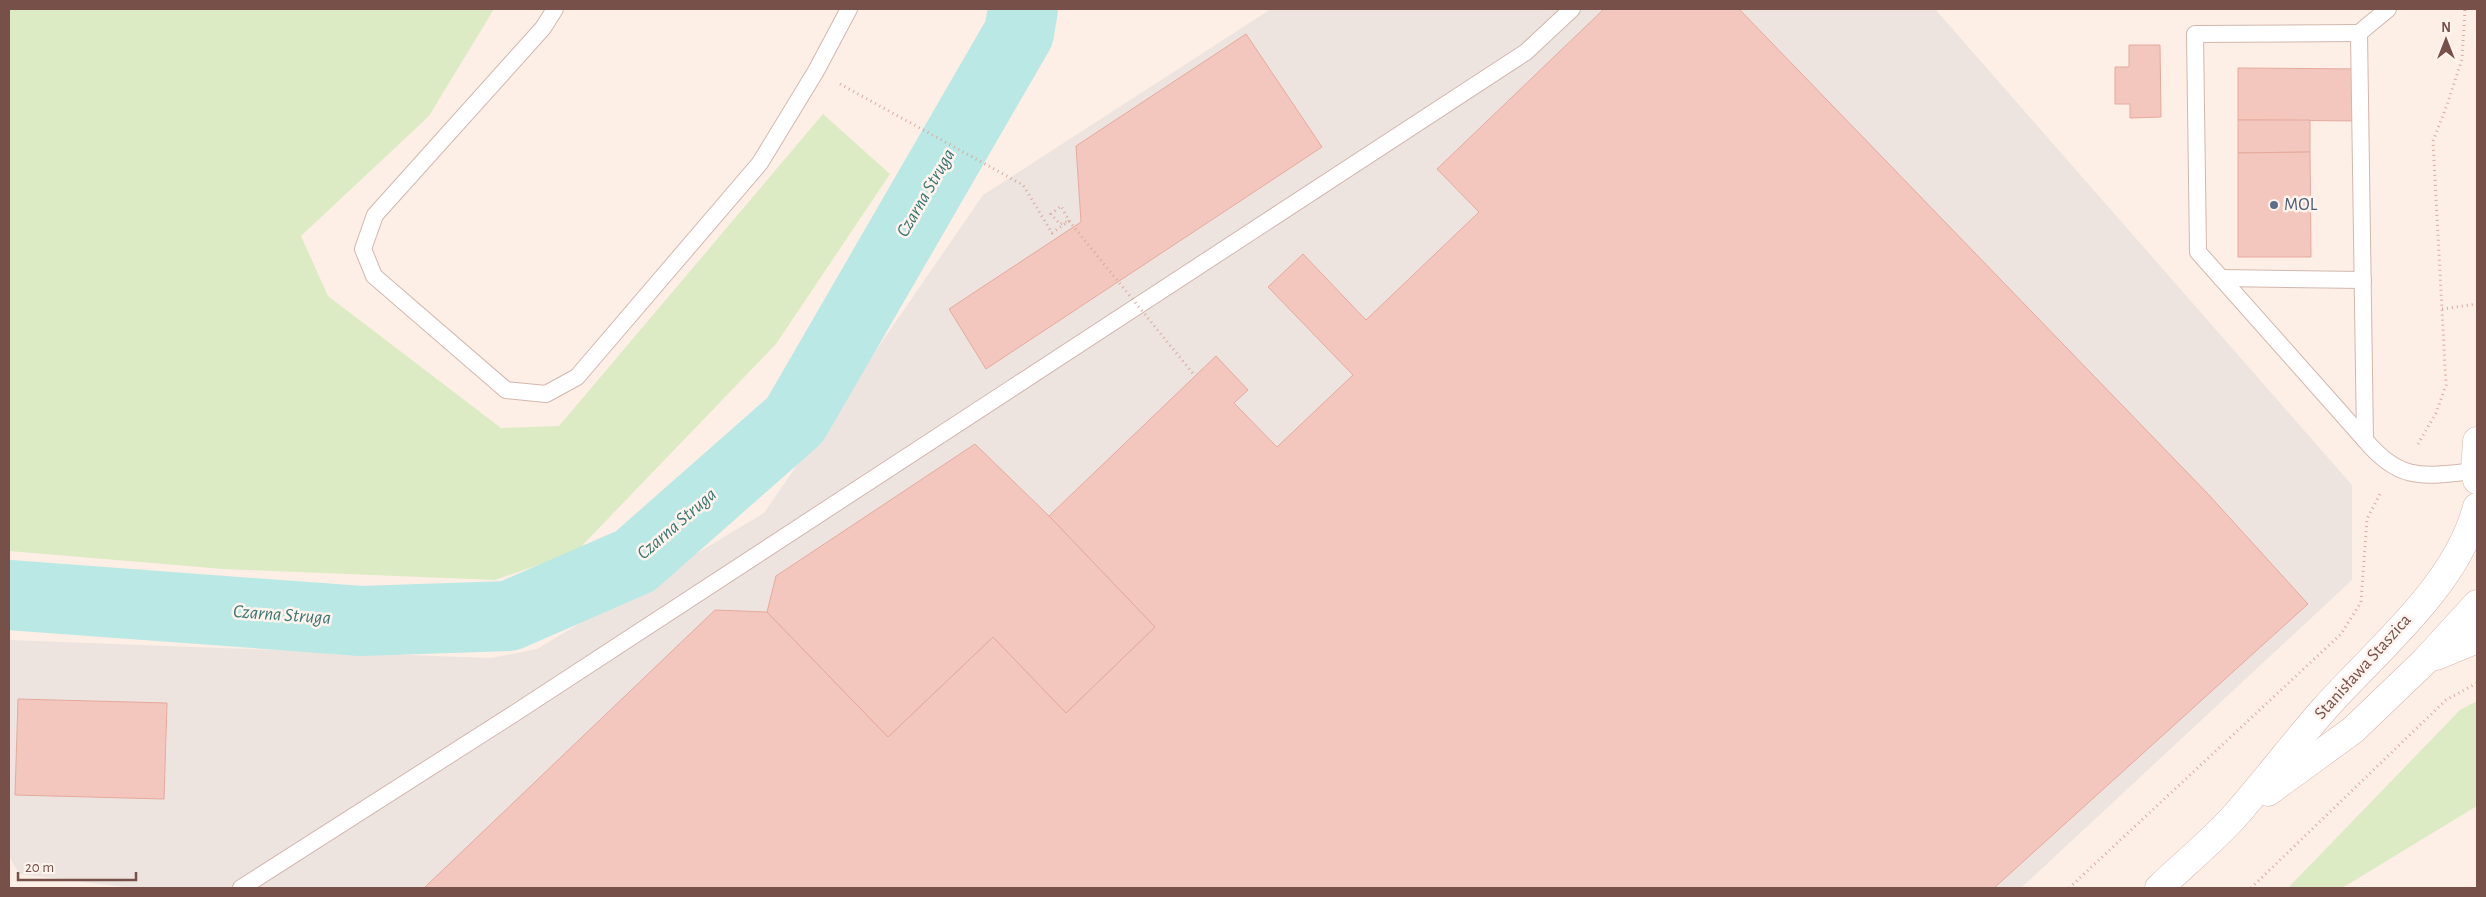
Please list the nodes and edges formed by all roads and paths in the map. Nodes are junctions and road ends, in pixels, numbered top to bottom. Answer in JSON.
{"nodes":[{"id":1,"x":555,"y":9,"type":"edge"},
{"id":2,"x":849,"y":9,"type":"edge"},
{"id":3,"x":1572,"y":9,"type":"edge"},
{"id":4,"x":2388,"y":9,"type":"edge"},
{"id":5,"x":2465,"y":9,"type":"edge"},
{"id":6,"x":2359,"y":33,"type":"junction"},
{"id":7,"x":816,"y":71,"type":"junction"},
{"id":8,"x":1069,"y":221,"type":"junction"},
{"id":9,"x":2221,"y":278,"type":"junction"},
{"id":10,"x":2362,"y":280,"type":"junction"},
{"id":11,"x":2477,"y":304,"type":"edge"},
{"id":12,"x":2442,"y":309,"type":"junction"},
{"id":13,"x":1195,"y":376,"type":"dead end"},
{"id":14,"x":2365,"y":440,"type":"junction"},
{"id":15,"x":2477,"y":441,"type":"edge"},
{"id":16,"x":2395,"y":468,"type":"junction"},
{"id":17,"x":2476,"y":476,"type":"edge"},
{"id":18,"x":2477,"y":507,"type":"edge"},
{"id":19,"x":2477,"y":604,"type":"edge"},
{"id":20,"x":2477,"y":639,"type":"edge"},
{"id":21,"x":2425,"y":661,"type":"junction"},
{"id":22,"x":2477,"y":683,"type":"edge"},
{"id":23,"x":2232,"y":818,"type":"junction"},
{"id":24,"x":241,"y":888,"type":"edge"},
{"id":25,"x":2069,"y":888,"type":"edge"},
{"id":26,"x":2159,"y":888,"type":"edge"},
{"id":27,"x":2251,"y":888,"type":"edge"}],
"edges":[{"from":1,"to":7,"type":"lane"},
{"from":2,"to":7,"type":"lane"},
{"from":3,"to":24,"type":"lane"},
{"from":4,"to":6,"type":"lane"},
{"from":5,"to":12,"type":"path"},
{"from":6,"to":9,"type":"lane"},
{"from":6,"to":10,"type":"lane"},
{"from":7,"to":8,"type":"path"},
{"from":8,"to":8,"type":"path"},
{"from":8,"to":13,"type":"path","bridge":true},
{"from":9,"to":10,"type":"lane"},
{"from":9,"to":14,"type":"lane"},
{"from":10,"to":14,"type":"lane"},
{"from":11,"to":12,"type":"path"},
{"from":12,"to":16,"type":"path"},
{"from":14,"to":16,"type":"lane"},
{"from":15,"to":17,"type":"street"},
{"from":16,"to":17,"type":"lane"},
{"from":16,"to":25,"type":"path"},
{"from":18,"to":23,"type":"street","name":"Stanisława Staszica"},
{"from":19,"to":21,"type":"street","name":"Stanisława Staszica"},
{"from":20,"to":21,"type":"street"},
{"from":21,"to":23,"type":"street","name":"Stanisława Staszica"},
{"from":22,"to":27,"type":"path"},
{"from":23,"to":26,"type":"street","name":"Stanisława Staszica"}]}
